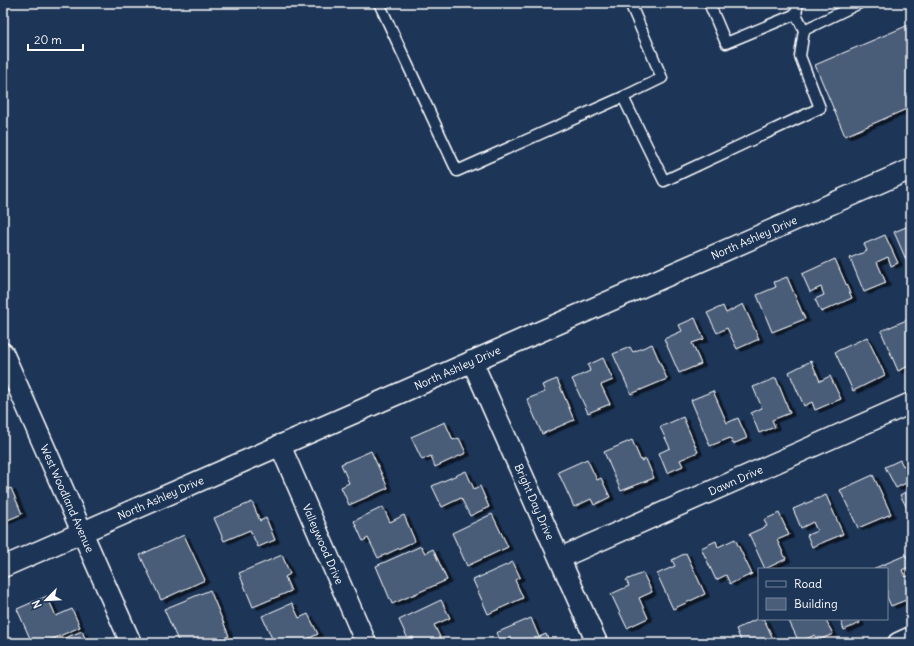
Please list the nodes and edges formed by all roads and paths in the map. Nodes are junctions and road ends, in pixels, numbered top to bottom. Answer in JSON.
{"nodes":[{"id":1,"x":379,"y":3,"type":"edge"},
{"id":2,"x":630,"y":3,"type":"edge"},
{"id":3,"x":710,"y":3,"type":"edge"},
{"id":4,"x":798,"y":3,"type":"edge"},
{"id":5,"x":860,"y":3,"type":"edge"},
{"id":6,"x":796,"y":14,"type":"junction"},
{"id":7,"x":804,"y":30,"type":"junction"},
{"id":8,"x":623,"y":96,"type":"junction"},
{"id":9,"x":911,"y":169,"type":"edge"},
{"id":10,"x":3,"y":353,"type":"edge"},
{"id":11,"x":472,"y":361,"type":"junction"},
{"id":12,"x":911,"y":403,"type":"edge"},
{"id":13,"x":280,"y":445,"type":"junction"},
{"id":14,"x":83,"y":531,"type":"junction"},
{"id":15,"x":560,"y":558,"type":"junction"},
{"id":16,"x":3,"y":567,"type":"edge"},
{"id":17,"x":911,"y":637,"type":"edge"},
{"id":18,"x":131,"y":643,"type":"edge"},
{"id":19,"x":366,"y":643,"type":"edge"},
{"id":20,"x":597,"y":643,"type":"edge"},
{"id":21,"x":898,"y":643,"type":"edge"}],
"edges":[{"from":1,"to":8,"type":"lane"},
{"from":2,"to":8,"type":"lane"},
{"from":3,"to":6,"type":"lane"},
{"from":4,"to":6,"type":"lane"},
{"from":5,"to":7,"type":"lane"},
{"from":6,"to":7,"type":"lane"},
{"from":7,"to":8,"type":"lane"},
{"from":9,"to":11,"type":"street","name":"North Ashley Drive"},
{"from":10,"to":14,"type":"street","name":"West Woodland Avenue"},
{"from":11,"to":13,"type":"street","name":"North Ashley Drive"},
{"from":11,"to":15,"type":"street","name":"Bright Day Drive"},
{"from":12,"to":15,"type":"street","name":"Dawn Drive"},
{"from":13,"to":14,"type":"street","name":"North Ashley Drive"},
{"from":13,"to":19,"type":"street","name":"Valleywood Drive"},
{"from":14,"to":16,"type":"street","name":"North Ashley Drive"},
{"from":14,"to":18,"type":"street","name":"West Woodland Avenue"},
{"from":15,"to":20,"type":"street","name":"Bright Day Drive"},
{"from":17,"to":21,"type":"street"}]}
